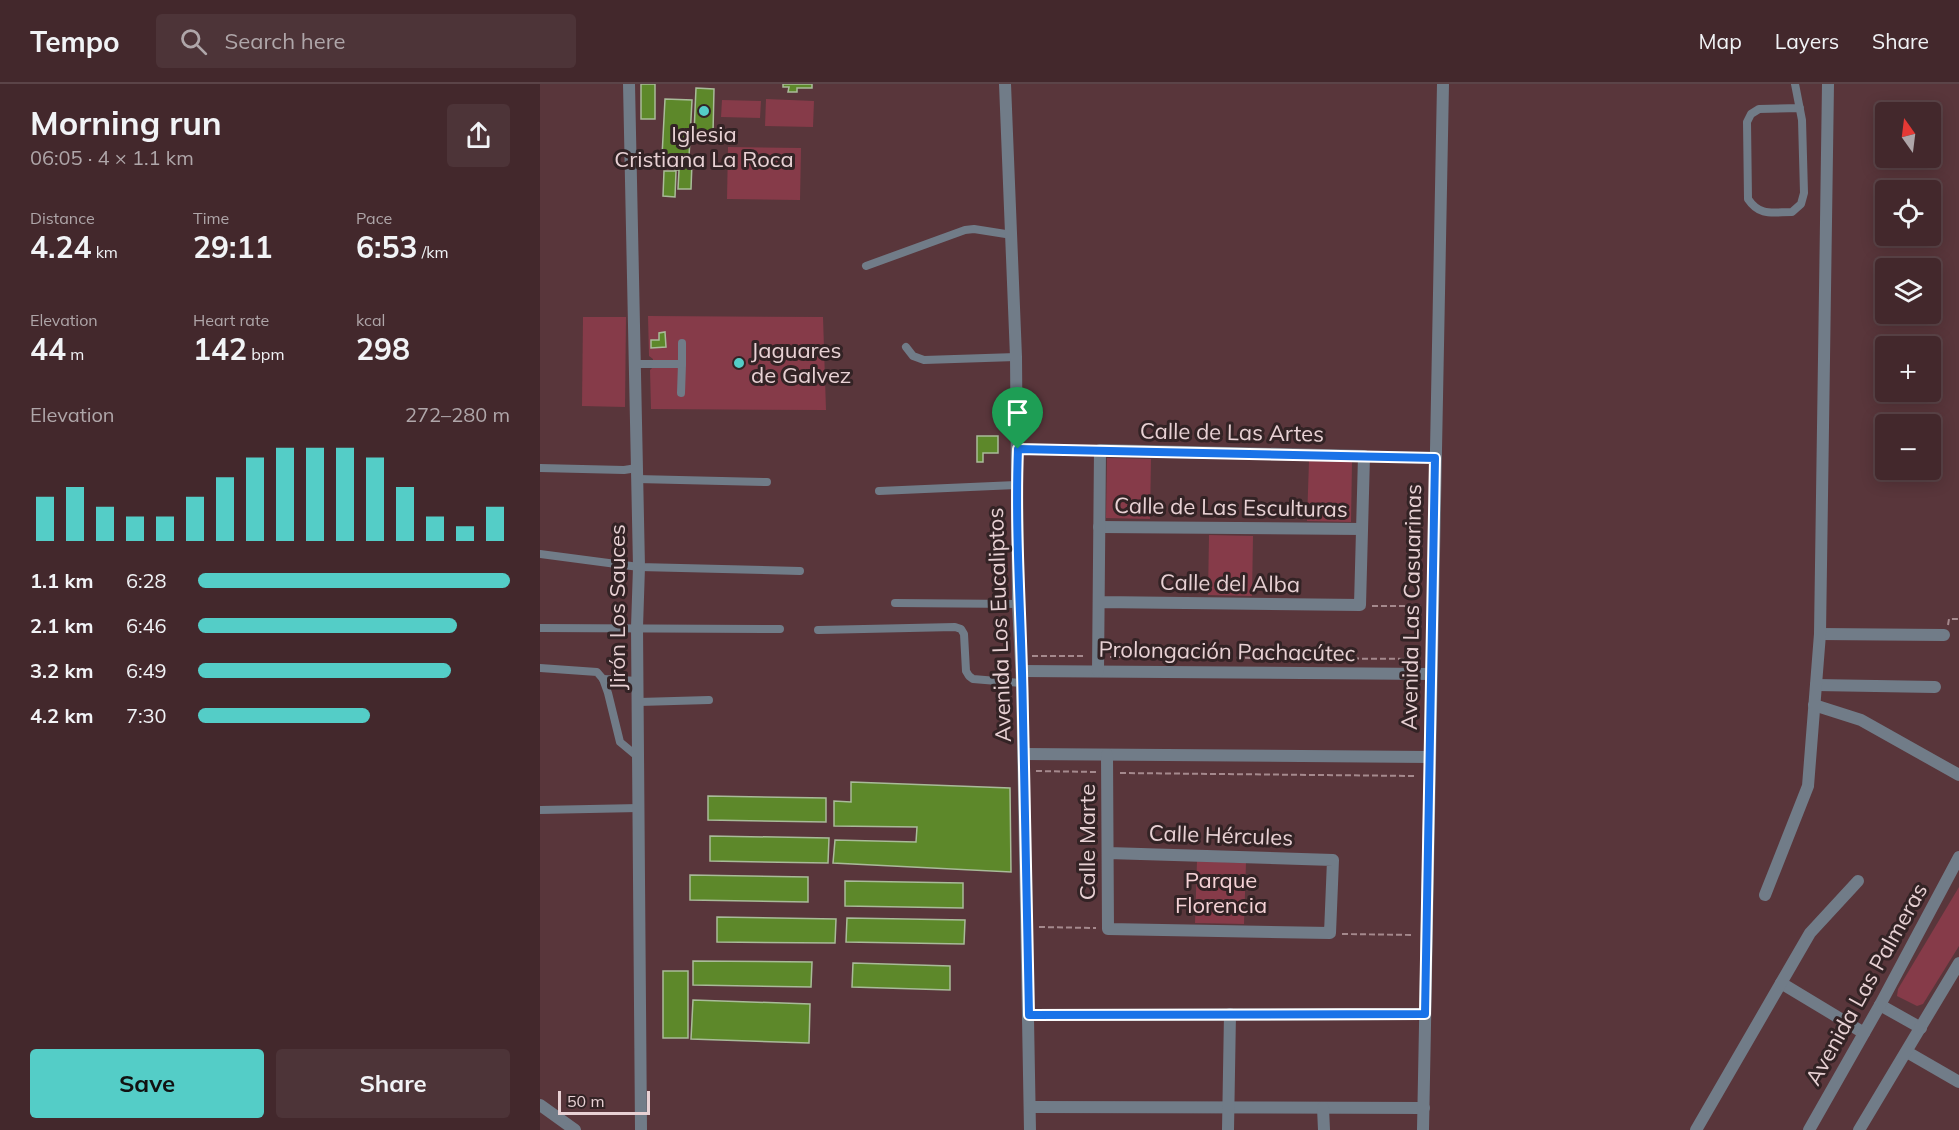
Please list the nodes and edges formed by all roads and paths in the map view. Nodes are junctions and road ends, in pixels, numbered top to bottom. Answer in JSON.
{"nodes":[{"id":1,"x":629,"y":84,"type":"edge"},
{"id":2,"x":1005,"y":84,"type":"edge"},
{"id":3,"x":1443,"y":84,"type":"edge"},
{"id":4,"x":1795,"y":84,"type":"edge"},
{"id":5,"x":1827,"y":84,"type":"edge"},
{"id":6,"x":1800,"y":108,"type":"junction"},
{"id":7,"x":1012,"y":235,"type":"junction"},
{"id":8,"x":866,"y":266,"type":"dead end"},
{"id":9,"x":682,"y":343,"type":"dead end"},
{"id":10,"x":906,"y":347,"type":"dead end"},
{"id":11,"x":1016,"y":357,"type":"junction"},
{"id":12,"x":635,"y":364,"type":"junction"},
{"id":13,"x":682,"y":364,"type":"junction"},
{"id":14,"x":681,"y":393,"type":"dead end"},
{"id":15,"x":1018,"y":449,"type":"junction"},
{"id":16,"x":1100,"y":450,"type":"junction"},
{"id":17,"x":1364,"y":456,"type":"junction"},
{"id":18,"x":1435,"y":458,"type":"junction"},
{"id":19,"x":540,"y":468,"type":"edge"},
{"id":20,"x":637,"y":474,"type":"junction"},
{"id":21,"x":767,"y":482,"type":"dead end"},
{"id":22,"x":1016,"y":485,"type":"junction"},
{"id":23,"x":879,"y":491,"type":"dead end"},
{"id":24,"x":1099,"y":527,"type":"junction"},
{"id":25,"x":1362,"y":529,"type":"junction"},
{"id":26,"x":540,"y":554,"type":"edge"},
{"id":27,"x":639,"y":567,"type":"junction"},
{"id":28,"x":800,"y":571,"type":"dead end"},
{"id":29,"x":1099,"y":602,"type":"junction"},
{"id":30,"x":895,"y":603,"type":"dead end"},
{"id":31,"x":1018,"y":604,"type":"junction"},
{"id":32,"x":1360,"y":605,"type":"junction"},
{"id":33,"x":1432,"y":606,"type":"junction"},
{"id":34,"x":637,"y":627,"type":"junction"},
{"id":35,"x":540,"y":628,"type":"edge"},
{"id":36,"x":780,"y":629,"type":"dead end"},
{"id":37,"x":818,"y":630,"type":"dead end"},
{"id":38,"x":1820,"y":634,"type":"junction"},
{"id":39,"x":1944,"y":635,"type":"dead end"},
{"id":40,"x":1022,"y":656,"type":"junction"},
{"id":41,"x":1098,"y":656,"type":"junction"},
{"id":42,"x":1431,"y":660,"type":"junction"},
{"id":43,"x":540,"y":668,"type":"edge"},
{"id":44,"x":1098,"y":671,"type":"junction"},
{"id":45,"x":1431,"y":674,"type":"junction"},
{"id":46,"x":1022,"y":677,"type":"junction"},
{"id":47,"x":603,"y":680,"type":"junction"},
{"id":48,"x":638,"y":681,"type":"junction"},
{"id":49,"x":1816,"y":685,"type":"junction"},
{"id":50,"x":1935,"y":687,"type":"dead end"},
{"id":51,"x":708,"y":700,"type":"dead end"},
{"id":52,"x":639,"y":702,"type":"junction"},
{"id":53,"x":1814,"y":705,"type":"junction"},
{"id":54,"x":1024,"y":754,"type":"junction"},
{"id":55,"x":1107,"y":755,"type":"junction"},
{"id":56,"x":1430,"y":757,"type":"junction"},
{"id":57,"x":639,"y":758,"type":"junction"},
{"id":58,"x":1024,"y":771,"type":"junction"},
{"id":59,"x":1108,"y":772,"type":"junction"},
{"id":60,"x":1429,"y":776,"type":"junction"},
{"id":61,"x":1959,"y":776,"type":"edge"},
{"id":62,"x":639,"y":808,"type":"junction"},
{"id":63,"x":540,"y":810,"type":"edge"},
{"id":64,"x":1108,"y":853,"type":"junction"},
{"id":65,"x":1959,"y":857,"type":"edge"},
{"id":66,"x":1858,"y":881,"type":"dead end"},
{"id":67,"x":1765,"y":895,"type":"dead end"},
{"id":68,"x":1027,"y":927,"type":"junction"},
{"id":69,"x":1108,"y":928,"type":"junction"},
{"id":70,"x":1330,"y":933,"type":"junction"},
{"id":71,"x":1427,"y":935,"type":"junction"},
{"id":72,"x":1957,"y":971,"type":"edge"},
{"id":73,"x":1781,"y":983,"type":"junction"},
{"id":74,"x":1880,"y":1005,"type":"junction"},
{"id":75,"x":1230,"y":1014,"type":"junction"},
{"id":76,"x":1425,"y":1014,"type":"junction"},
{"id":77,"x":1029,"y":1015,"type":"junction"},
{"id":78,"x":1921,"y":1029,"type":"junction"},
{"id":79,"x":1864,"y":1033,"type":"junction"},
{"id":80,"x":1907,"y":1052,"type":"junction"},
{"id":81,"x":1959,"y":1082,"type":"edge"},
{"id":82,"x":540,"y":1105,"type":"edge"},
{"id":83,"x":1030,"y":1107,"type":"junction"},
{"id":84,"x":1228,"y":1107,"type":"junction"},
{"id":85,"x":1323,"y":1108,"type":"junction"},
{"id":86,"x":1424,"y":1108,"type":"junction"},
{"id":87,"x":575,"y":1130,"type":"edge"},
{"id":88,"x":641,"y":1130,"type":"edge"},
{"id":89,"x":1030,"y":1130,"type":"edge"},
{"id":90,"x":1228,"y":1130,"type":"edge"},
{"id":91,"x":1324,"y":1130,"type":"edge"},
{"id":92,"x":1424,"y":1130,"type":"edge"},
{"id":93,"x":1696,"y":1130,"type":"edge"},
{"id":94,"x":1809,"y":1130,"type":"edge"},
{"id":95,"x":1859,"y":1130,"type":"edge"}],
"edges":[{"from":1,"to":12,"type":"street","name":"Jirón Los Sauces"},
{"from":2,"to":7,"type":"street","name":"Avenida Los Eucaliptos"},
{"from":3,"to":18,"type":"street","name":"Avenida Las Casuarinas"},
{"from":4,"to":6,"type":"lane"},
{"from":5,"to":38,"type":"street"},
{"from":6,"to":6,"type":"lane"},
{"from":7,"to":8,"type":"lane"},
{"from":7,"to":11,"type":"street","name":"Avenida Los Eucaliptos"},
{"from":9,"to":13,"type":"lane"},
{"from":10,"to":11,"type":"lane"},
{"from":11,"to":15,"type":"street","name":"Avenida Los Eucaliptos"},
{"from":12,"to":13,"type":"lane"},
{"from":12,"to":20,"type":"street","name":"Jirón Los Sauces"},
{"from":13,"to":14,"type":"lane"},
{"from":15,"to":16,"type":"path"},
{"from":15,"to":22,"type":"street","name":"Avenida Los Eucaliptos"},
{"from":16,"to":17,"type":"street","name":"Calle de Las Artes"},
{"from":16,"to":24,"type":"street"},
{"from":17,"to":18,"type":"path"},
{"from":17,"to":25,"type":"street"},
{"from":18,"to":33,"type":"street","name":"Avenida Las Casuarinas"},
{"from":19,"to":20,"type":"lane"},
{"from":20,"to":21,"type":"lane"},
{"from":20,"to":27,"type":"street","name":"Jirón Los Sauces"},
{"from":22,"to":23,"type":"lane"},
{"from":22,"to":31,"type":"street","name":"Avenida Los Eucaliptos"},
{"from":24,"to":25,"type":"street","name":"Calle de Las Esculturas"},
{"from":24,"to":29,"type":"street"},
{"from":25,"to":32,"type":"street"},
{"from":26,"to":27,"type":"lane"},
{"from":27,"to":28,"type":"lane"},
{"from":27,"to":34,"type":"street","name":"Jirón Los Sauces"},
{"from":29,"to":32,"type":"street","name":"Calle del Alba"},
{"from":29,"to":41,"type":"street"},
{"from":30,"to":31,"type":"lane"},
{"from":31,"to":40,"type":"street","name":"Avenida Los Eucaliptos"},
{"from":32,"to":33,"type":"path"},
{"from":33,"to":42,"type":"street","name":"Avenida Las Casuarinas"},
{"from":34,"to":35,"type":"lane"},
{"from":34,"to":36,"type":"lane"},
{"from":34,"to":48,"type":"street","name":"Jirón Los Sauces"},
{"from":37,"to":46,"type":"lane"},
{"from":38,"to":39,"type":"street"},
{"from":38,"to":49,"type":"street"},
{"from":40,"to":41,"type":"path"},
{"from":40,"to":46,"type":"street","name":"Avenida Los Eucaliptos"},
{"from":41,"to":42,"type":"path"},
{"from":41,"to":44,"type":"street"},
{"from":42,"to":45,"type":"street","name":"Avenida Las Casuarinas"},
{"from":43,"to":47,"type":"lane"},
{"from":44,"to":45,"type":"street","name":"Prolongación Pachacútec"},
{"from":44,"to":46,"type":"street","name":"Prolongación Pachacútec"},
{"from":45,"to":56,"type":"street","name":"Avenida Las Casuarinas"},
{"from":46,"to":54,"type":"street","name":"Avenida Los Eucaliptos"},
{"from":47,"to":48,"type":"lane"},
{"from":47,"to":57,"type":"lane"},
{"from":48,"to":52,"type":"street","name":"Jirón Los Sauces"},
{"from":49,"to":50,"type":"street"},
{"from":49,"to":53,"type":"street"},
{"from":51,"to":52,"type":"lane"},
{"from":52,"to":57,"type":"street","name":"Jirón Los Sauces"},
{"from":53,"to":61,"type":"street"},
{"from":53,"to":67,"type":"street"},
{"from":54,"to":55,"type":"street"},
{"from":54,"to":58,"type":"street","name":"Avenida Los Eucaliptos"},
{"from":55,"to":56,"type":"street"},
{"from":55,"to":59,"type":"street","name":"Calle Marte"},
{"from":56,"to":60,"type":"street","name":"Avenida Las Casuarinas"},
{"from":57,"to":62,"type":"street","name":"Jirón Los Sauces"},
{"from":58,"to":59,"type":"path"},
{"from":58,"to":68,"type":"street","name":"Avenida Los Eucaliptos"},
{"from":59,"to":60,"type":"path"},
{"from":59,"to":64,"type":"street","name":"Calle Marte"},
{"from":60,"to":71,"type":"street","name":"Avenida Las Casuarinas"},
{"from":62,"to":63,"type":"lane"},
{"from":62,"to":88,"type":"street","name":"Jirón Los Sauces"},
{"from":64,"to":69,"type":"street","name":"Calle Marte"},
{"from":64,"to":70,"type":"street","name":"Calle Hércules"},
{"from":65,"to":74,"type":"street","name":"Avenida Las Palmeras"},
{"from":66,"to":73,"type":"street"},
{"from":68,"to":69,"type":"path"},
{"from":68,"to":77,"type":"street","name":"Avenida Los Eucaliptos"},
{"from":69,"to":70,"type":"street"},
{"from":70,"to":71,"type":"path"},
{"from":71,"to":76,"type":"street","name":"Avenida Las Casuarinas"},
{"from":72,"to":78,"type":"street"},
{"from":73,"to":79,"type":"street"},
{"from":73,"to":93,"type":"street"},
{"from":74,"to":78,"type":"street"},
{"from":74,"to":79,"type":"street","name":"Avenida Las Palmeras"},
{"from":75,"to":76,"type":"street"},
{"from":75,"to":77,"type":"street"},
{"from":75,"to":84,"type":"street"},
{"from":76,"to":86,"type":"street","name":"Avenida Las Casuarinas"},
{"from":77,"to":83,"type":"street","name":"Avenida Los Eucaliptos"},
{"from":78,"to":80,"type":"street"},
{"from":79,"to":94,"type":"street","name":"Avenida Las Palmeras"},
{"from":80,"to":81,"type":"street"},
{"from":80,"to":95,"type":"street"},
{"from":82,"to":87,"type":"street"},
{"from":83,"to":84,"type":"street"},
{"from":83,"to":89,"type":"street","name":"Avenida Los Eucaliptos"},
{"from":84,"to":85,"type":"street"},
{"from":84,"to":90,"type":"street"},
{"from":85,"to":86,"type":"street"},
{"from":85,"to":91,"type":"street"},
{"from":86,"to":92,"type":"street","name":"Avenida Las Casuarinas"}]}
